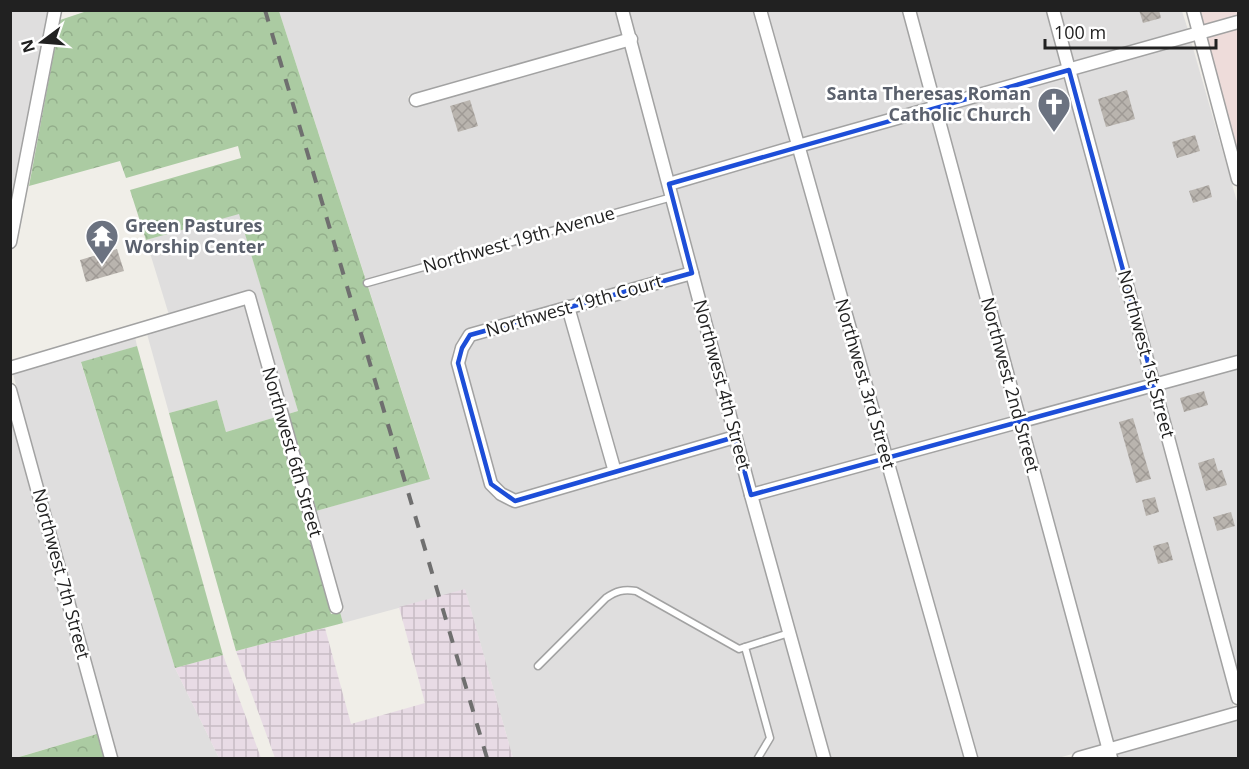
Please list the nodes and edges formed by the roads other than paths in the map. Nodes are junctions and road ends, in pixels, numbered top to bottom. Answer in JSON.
{"nodes":[{"id":1,"x":55,"y":10,"type":"edge"},
{"id":2,"x":622,"y":10,"type":"edge"},
{"id":3,"x":760,"y":10,"type":"edge"},
{"id":4,"x":909,"y":10,"type":"edge"},
{"id":5,"x":1053,"y":10,"type":"edge"},
{"id":6,"x":1193,"y":10,"type":"edge"},
{"id":7,"x":1239,"y":22,"type":"edge"},
{"id":8,"x":1199,"y":32,"type":"junction"},
{"id":9,"x":631,"y":39,"type":"junction"},
{"id":10,"x":1069,"y":70,"type":"junction"},
{"id":11,"x":416,"y":100,"type":"dead end"},
{"id":12,"x":935,"y":108,"type":"junction"},
{"id":13,"x":798,"y":146,"type":"junction"},
{"id":14,"x":1239,"y":179,"type":"edge"},
{"id":15,"x":670,"y":190,"type":"junction"},
{"id":16,"x":10,"y":242,"type":"edge"},
{"id":17,"x":692,"y":273,"type":"junction"},
{"id":18,"x":367,"y":283,"type":"dead end"},
{"id":19,"x":568,"y":307,"type":"junction"},
{"id":20,"x":1239,"y":362,"type":"edge"},
{"id":21,"x":10,"y":368,"type":"edge"},
{"id":22,"x":1154,"y":385,"type":"junction"},
{"id":23,"x":10,"y":390,"type":"edge"},
{"id":24,"x":1020,"y":421,"type":"junction"},
{"id":25,"x":735,"y":437,"type":"junction"},
{"id":26,"x":886,"y":458,"type":"junction"},
{"id":27,"x":615,"y":472,"type":"junction"},
{"id":28,"x":751,"y":495,"type":"junction"},
{"id":29,"x":336,"y":607,"type":"dead end"},
{"id":30,"x":789,"y":633,"type":"junction"},
{"id":31,"x":745,"y":647,"type":"junction"},
{"id":32,"x":538,"y":666,"type":"dead end"},
{"id":33,"x":1239,"y":698,"type":"edge"},
{"id":34,"x":1239,"y":713,"type":"edge"},
{"id":35,"x":1110,"y":754,"type":"edge"},
{"id":36,"x":111,"y":759,"type":"edge"},
{"id":37,"x":758,"y":759,"type":"edge"},
{"id":38,"x":824,"y":759,"type":"edge"},
{"id":39,"x":970,"y":759,"type":"edge"},
{"id":40,"x":1079,"y":759,"type":"edge"}],
"edges":[{"from":1,"to":16,"type":"street"},
{"from":2,"to":9,"type":"street","name":"Northwest 4th Street"},
{"from":3,"to":13,"type":"street","name":"Northwest 3rd Street"},
{"from":4,"to":12,"type":"street","name":"Northwest 2nd Street"},
{"from":5,"to":10,"type":"street","name":"Northwest 1st Street"},
{"from":6,"to":8,"type":"street"},
{"from":7,"to":8,"type":"street","name":"Northwest 19th Avenue"},
{"from":8,"to":10,"type":"street","name":"Northwest 19th Avenue"},
{"from":8,"to":14,"type":"street"},
{"from":9,"to":11,"type":"street"},
{"from":9,"to":15,"type":"street","name":"Northwest 4th Street"},
{"from":10,"to":12,"type":"street","name":"Northwest 19th Avenue"},
{"from":10,"to":22,"type":"street","name":"Northwest 1st Street"},
{"from":12,"to":13,"type":"street","name":"Northwest 19th Avenue"},
{"from":12,"to":24,"type":"street","name":"Northwest 2nd Street"},
{"from":13,"to":15,"type":"street","name":"Northwest 19th Avenue"},
{"from":13,"to":26,"type":"street","name":"Northwest 3rd Street"},
{"from":15,"to":17,"type":"street","name":"Northwest 4th Street"},
{"from":15,"to":18,"type":"lane","name":"Northwest 19th Avenue"},
{"from":17,"to":19,"type":"street","name":"Northwest 19th Court"},
{"from":17,"to":25,"type":"street","name":"Northwest 4th Street"},
{"from":19,"to":27,"type":"street"},
{"from":19,"to":27,"type":"street","name":"Northwest 19th Court"},
{"from":20,"to":22,"type":"street"},
{"from":21,"to":29,"type":"street","name":"Northwest 6th Street"},
{"from":22,"to":24,"type":"street"},
{"from":22,"to":33,"type":"street","name":"Northwest 1st Street"},
{"from":23,"to":36,"type":"street","name":"Northwest 7th Street"},
{"from":24,"to":26,"type":"street"},
{"from":24,"to":35,"type":"street","name":"Northwest 2nd Street"},
{"from":25,"to":27,"type":"street"},
{"from":25,"to":28,"type":"street","name":"Northwest 4th Street"},
{"from":26,"to":28,"type":"street"},
{"from":26,"to":39,"type":"street","name":"Northwest 3rd Street"},
{"from":28,"to":30,"type":"street","name":"Northwest 4th Street"},
{"from":30,"to":31,"type":"lane"},
{"from":30,"to":38,"type":"street","name":"Northwest 4th Street"},
{"from":31,"to":32,"type":"lane"},
{"from":31,"to":37,"type":"lane"},
{"from":34,"to":35,"type":"street"},
{"from":35,"to":40,"type":"street"}]}
